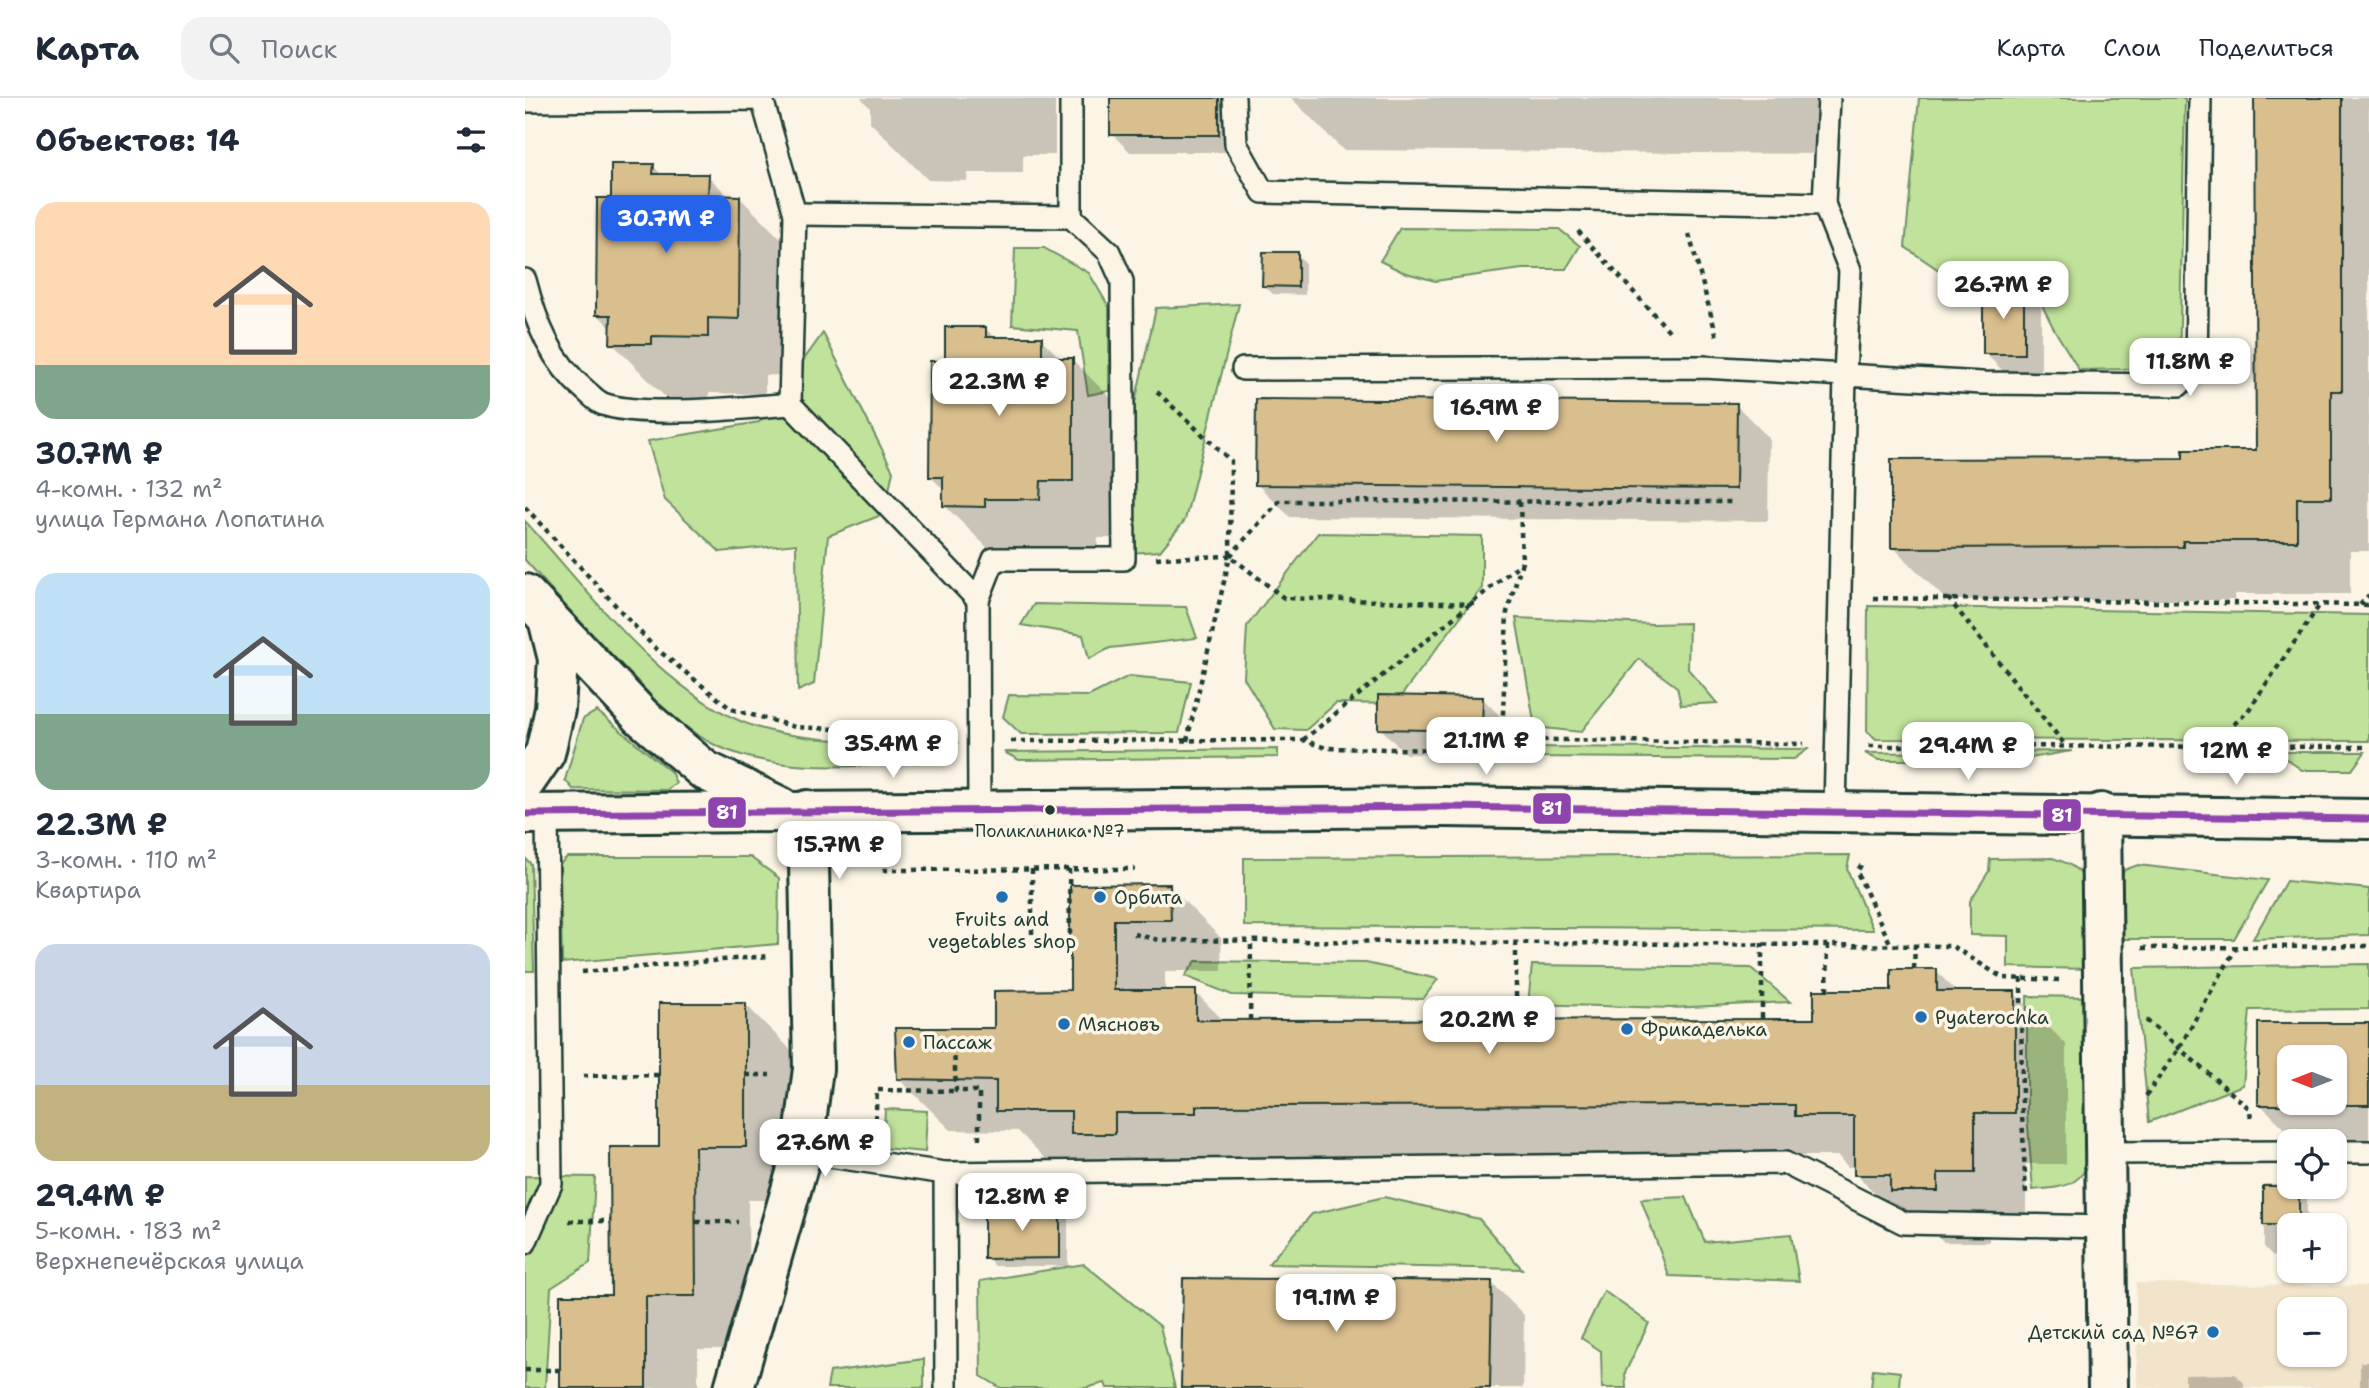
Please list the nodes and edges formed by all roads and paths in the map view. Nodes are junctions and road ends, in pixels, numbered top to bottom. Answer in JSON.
{"nodes":[{"id":1,"x":1071,"y":98,"type":"edge"},
{"id":2,"x":1234,"y":98,"type":"edge"},
{"id":3,"x":1829,"y":98,"type":"edge"},
{"id":4,"x":2200,"y":98,"type":"edge"},
{"id":5,"x":762,"y":99,"type":"edge"},
{"id":6,"x":525,"y":101,"type":"edge"},
{"id":7,"x":1547,"y":198,"type":"junction"},
{"id":8,"x":1680,"y":201,"type":"junction"},
{"id":9,"x":1824,"y":204,"type":"junction"},
{"id":10,"x":795,"y":214,"type":"junction"},
{"id":11,"x":1070,"y":217,"type":"junction"},
{"id":12,"x":525,"y":280,"type":"edge"},
{"id":13,"x":1124,"y":362,"type":"junction"},
{"id":14,"x":1703,"y":367,"type":"junction"},
{"id":15,"x":1725,"y":368,"type":"junction"},
{"id":16,"x":1243,"y":369,"type":"dead end"},
{"id":17,"x":1845,"y":375,"type":"junction"},
{"id":18,"x":790,"y":404,"type":"junction"},
{"id":19,"x":1520,"y":502,"type":"junction"},
{"id":20,"x":1734,"y":502,"type":"dead end"},
{"id":21,"x":1230,"y":556,"type":"junction"},
{"id":22,"x":1124,"y":559,"type":"junction"},
{"id":23,"x":1522,"y":562,"type":"junction"},
{"id":24,"x":1841,"y":593,"type":"junction"},
{"id":25,"x":2369,"y":595,"type":"edge"},
{"id":26,"x":1948,"y":598,"type":"junction"},
{"id":27,"x":978,"y":600,"type":"junction"},
{"id":28,"x":1474,"y":604,"type":"junction"},
{"id":29,"x":2319,"y":605,"type":"junction"},
{"id":30,"x":2359,"y":605,"type":"junction"},
{"id":31,"x":2369,"y":605,"type":"edge"},
{"id":32,"x":537,"y":607,"type":"edge"},
{"id":33,"x":884,"y":733,"type":"dead end"},
{"id":34,"x":1303,"y":740,"type":"dead end"},
{"id":35,"x":1187,"y":741,"type":"dead end"},
{"id":36,"x":1837,"y":746,"type":"junction"},
{"id":37,"x":2065,"y":746,"type":"junction"},
{"id":38,"x":2211,"y":746,"type":"junction"},
{"id":39,"x":2369,"y":747,"type":"edge"},
{"id":40,"x":884,"y":764,"type":"dead end"},
{"id":41,"x":525,"y":782,"type":"edge"},
{"id":42,"x":979,"y":809,"type":"junction"},
{"id":43,"x":798,"y":810,"type":"junction"},
{"id":44,"x":1835,"y":810,"type":"junction"},
{"id":45,"x":2101,"y":813,"type":"junction"},
{"id":46,"x":536,"y":814,"type":"edge"},
{"id":47,"x":2369,"y":819,"type":"edge"},
{"id":48,"x":885,"y":858,"type":"dead end"},
{"id":49,"x":1861,"y":865,"type":"dead end"},
{"id":50,"x":1032,"y":869,"type":"junction"},
{"id":51,"x":1069,"y":869,"type":"junction"},
{"id":52,"x":1135,"y":869,"type":"dead end"},
{"id":53,"x":1070,"y":934,"type":"dead end"},
{"id":54,"x":1134,"y":934,"type":"dead end"},
{"id":55,"x":1033,"y":935,"type":"dead end"},
{"id":56,"x":1251,"y":940,"type":"junction"},
{"id":57,"x":1516,"y":942,"type":"junction"},
{"id":58,"x":1762,"y":943,"type":"junction"},
{"id":59,"x":1828,"y":943,"type":"junction"},
{"id":60,"x":1891,"y":943,"type":"junction"},
{"id":61,"x":1915,"y":944,"type":"junction"},
{"id":62,"x":2369,"y":946,"type":"edge"},
{"id":63,"x":2237,"y":947,"type":"junction"},
{"id":64,"x":812,"y":954,"type":"junction"},
{"id":65,"x":2104,"y":965,"type":"junction"},
{"id":66,"x":1914,"y":969,"type":"dead end"},
{"id":67,"x":549,"y":976,"type":"junction"},
{"id":68,"x":2021,"y":978,"type":"junction"},
{"id":69,"x":1827,"y":990,"type":"dead end"},
{"id":70,"x":1516,"y":1019,"type":"dead end"},
{"id":71,"x":1762,"y":1019,"type":"dead end"},
{"id":72,"x":1250,"y":1020,"type":"dead end"},
{"id":73,"x":954,"y":1047,"type":"dead end"},
{"id":74,"x":2179,"y":1048,"type":"junction"},
{"id":75,"x":659,"y":1075,"type":"dead end"},
{"id":76,"x":746,"y":1075,"type":"dead end"},
{"id":77,"x":783,"y":1075,"type":"dead end"},
{"id":78,"x":550,"y":1076,"type":"junction"},
{"id":79,"x":877,"y":1090,"type":"dead end"},
{"id":80,"x":955,"y":1091,"type":"junction"},
{"id":81,"x":2144,"y":1099,"type":"dead end"},
{"id":82,"x":2252,"y":1132,"type":"dead end"},
{"id":83,"x":802,"y":1152,"type":"junction"},
{"id":84,"x":2277,"y":1152,"type":"edge"},
{"id":85,"x":2347,"y":1152,"type":"edge"},
{"id":86,"x":2369,"y":1152,"type":"edge"},
{"id":87,"x":2107,"y":1153,"type":"junction"},
{"id":88,"x":946,"y":1173,"type":"junction"},
{"id":89,"x":979,"y":1173,"type":"junction"},
{"id":90,"x":696,"y":1222,"type":"dead end"},
{"id":91,"x":738,"y":1222,"type":"dead end"},
{"id":92,"x":2028,"y":1226,"type":"junction"},
{"id":93,"x":2108,"y":1227,"type":"junction"},
{"id":94,"x":525,"y":1243,"type":"edge"},
{"id":95,"x":525,"y":1370,"type":"edge"},
{"id":96,"x":560,"y":1370,"type":"dead end"},
{"id":97,"x":734,"y":1388,"type":"edge"},
{"id":98,"x":946,"y":1388,"type":"edge"},
{"id":99,"x":2108,"y":1388,"type":"edge"}],
"edges":[{"from":1,"to":11,"type":"lane"},
{"from":2,"to":7,"type":"lane"},
{"from":3,"to":9,"type":"lane"},
{"from":4,"to":17,"type":"lane"},
{"from":5,"to":6,"type":"lane"},
{"from":5,"to":10,"type":"lane"},
{"from":7,"to":8,"type":"lane"},
{"from":7,"to":14,"type":"path"},
{"from":8,"to":9,"type":"lane"},
{"from":8,"to":15,"type":"path"},
{"from":9,"to":17,"type":"lane"},
{"from":10,"to":11,"type":"lane"},
{"from":10,"to":18,"type":"lane"},
{"from":11,"to":13,"type":"lane"},
{"from":12,"to":18,"type":"lane"},
{"from":13,"to":21,"type":"path"},
{"from":13,"to":22,"type":"lane"},
{"from":14,"to":15,"type":"lane"},
{"from":14,"to":16,"type":"lane"},
{"from":15,"to":17,"type":"lane"},
{"from":17,"to":24,"type":"lane"},
{"from":18,"to":27,"type":"lane"},
{"from":19,"to":20,"type":"path"},
{"from":19,"to":21,"type":"path"},
{"from":19,"to":23,"type":"path"},
{"from":21,"to":22,"type":"path"},
{"from":21,"to":28,"type":"path"},
{"from":21,"to":35,"type":"path"},
{"from":22,"to":27,"type":"lane"},
{"from":23,"to":28,"type":"path"},
{"from":23,"to":36,"type":"path"},
{"from":24,"to":26,"type":"path"},
{"from":24,"to":36,"type":"lane"},
{"from":25,"to":30,"type":"path"},
{"from":26,"to":29,"type":"path"},
{"from":26,"to":37,"type":"path"},
{"from":27,"to":42,"type":"lane"},
{"from":28,"to":34,"type":"path"},
{"from":29,"to":30,"type":"path"},
{"from":29,"to":38,"type":"path"},
{"from":30,"to":31,"type":"path"},
{"from":32,"to":41,"type":"street"},
{"from":32,"to":43,"type":"street"},
{"from":33,"to":40,"type":"path"},
{"from":36,"to":37,"type":"path"},
{"from":36,"to":44,"type":"lane"},
{"from":37,"to":38,"type":"path"},
{"from":38,"to":39,"type":"path"},
{"from":42,"to":43,"type":"street"},
{"from":42,"to":44,"type":"street"},
{"from":43,"to":46,"type":"street"},
{"from":43,"to":64,"type":"street"},
{"from":44,"to":45,"type":"street"},
{"from":45,"to":47,"type":"street"},
{"from":45,"to":65,"type":"street"},
{"from":46,"to":67,"type":"lane"},
{"from":48,"to":50,"type":"path"},
{"from":49,"to":60,"type":"path"},
{"from":50,"to":51,"type":"path"},
{"from":50,"to":55,"type":"path"},
{"from":51,"to":52,"type":"path"},
{"from":51,"to":53,"type":"path"},
{"from":54,"to":56,"type":"path"},
{"from":56,"to":57,"type":"path"},
{"from":56,"to":72,"type":"path"},
{"from":57,"to":58,"type":"path"},
{"from":57,"to":70,"type":"path"},
{"from":58,"to":59,"type":"path"},
{"from":58,"to":71,"type":"path"},
{"from":59,"to":60,"type":"path"},
{"from":59,"to":69,"type":"path"},
{"from":60,"to":61,"type":"path"},
{"from":61,"to":66,"type":"path"},
{"from":61,"to":68,"type":"path"},
{"from":62,"to":63,"type":"path"},
{"from":63,"to":65,"type":"path"},
{"from":63,"to":74,"type":"path"},
{"from":64,"to":67,"type":"path"},
{"from":64,"to":83,"type":"street"},
{"from":65,"to":68,"type":"path"},
{"from":65,"to":74,"type":"path"},
{"from":65,"to":87,"type":"street"},
{"from":67,"to":78,"type":"lane"},
{"from":68,"to":92,"type":"path"},
{"from":73,"to":80,"type":"path"},
{"from":74,"to":81,"type":"path"},
{"from":74,"to":82,"type":"path"},
{"from":75,"to":78,"type":"path"},
{"from":76,"to":77,"type":"path"},
{"from":78,"to":94,"type":"lane"},
{"from":79,"to":80,"type":"path"},
{"from":80,"to":89,"type":"path"},
{"from":83,"to":88,"type":"lane"},
{"from":83,"to":97,"type":"street"},
{"from":84,"to":87,"type":"lane"},
{"from":85,"to":86,"type":"lane"},
{"from":87,"to":93,"type":"street"},
{"from":88,"to":89,"type":"lane"},
{"from":88,"to":98,"type":"lane"},
{"from":89,"to":92,"type":"lane"},
{"from":90,"to":91,"type":"path"},
{"from":92,"to":93,"type":"lane"},
{"from":93,"to":99,"type":"street"},
{"from":95,"to":96,"type":"path"}]}
